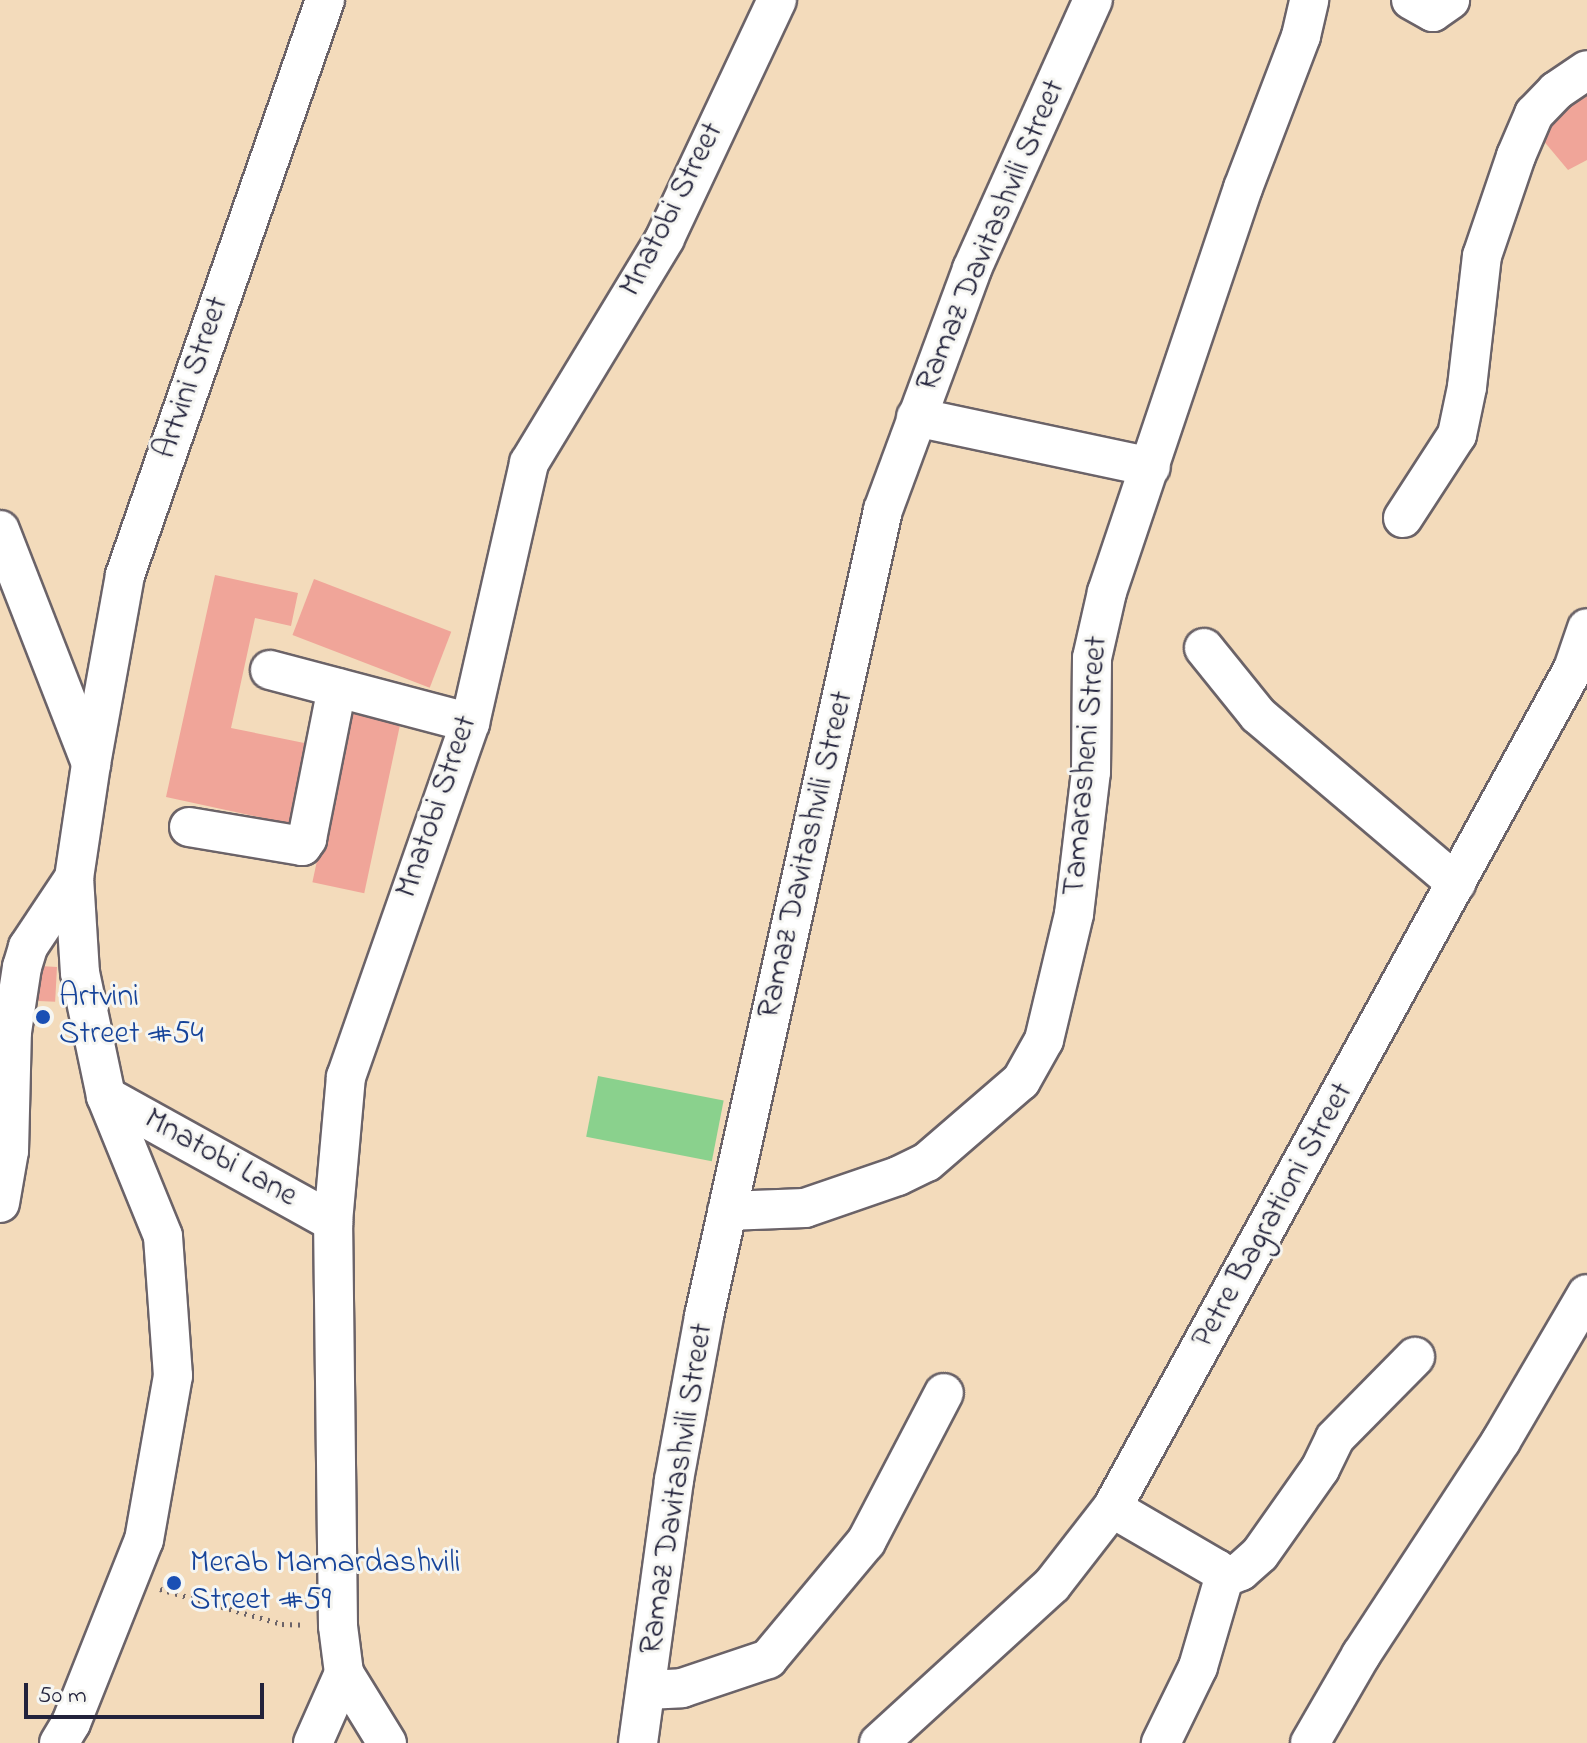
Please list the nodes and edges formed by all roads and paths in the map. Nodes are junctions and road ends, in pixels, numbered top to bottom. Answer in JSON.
{"nodes":[{"id":1,"x":325,"y":0,"type":"edge"},
{"id":2,"x":777,"y":0,"type":"edge"},
{"id":3,"x":1093,"y":0,"type":"edge"},
{"id":4,"x":1309,"y":0,"type":"edge"},
{"id":5,"x":1411,"y":0,"type":"edge"},
{"id":6,"x":1450,"y":0,"type":"edge"},
{"id":7,"x":1587,"y":70,"type":"edge"},
{"id":8,"x":916,"y":417,"type":"junction"},
{"id":9,"x":1151,"y":467,"type":"junction"},
{"id":10,"x":1403,"y":518,"type":"dead end"},
{"id":11,"x":0,"y":530,"type":"edge"},
{"id":12,"x":1587,"y":628,"type":"edge"},
{"id":13,"x":1204,"y":648,"type":"dead end"},
{"id":14,"x":270,"y":670,"type":"dead end"},
{"id":15,"x":337,"y":688,"type":"junction"},
{"id":16,"x":470,"y":723,"type":"junction"},
{"id":17,"x":91,"y":764,"type":"junction"},
{"id":18,"x":189,"y":827,"type":"dead end"},
{"id":19,"x":74,"y":878,"type":"junction"},
{"id":20,"x":1456,"y":883,"type":"junction"},
{"id":21,"x":6,"y":1030,"type":"edge"},
{"id":22,"x":106,"y":1096,"type":"junction"},
{"id":23,"x":0,"y":1203,"type":"edge"},
{"id":24,"x":727,"y":1211,"type":"junction"},
{"id":25,"x":333,"y":1222,"type":"junction"},
{"id":26,"x":1587,"y":1294,"type":"edge"},
{"id":27,"x":1415,"y":1357,"type":"dead end"},
{"id":28,"x":944,"y":1393,"type":"dead end"},
{"id":29,"x":1112,"y":1508,"type":"junction"},
{"id":30,"x":1224,"y":1578,"type":"junction"},
{"id":31,"x":128,"y":1580,"type":"junction"},
{"id":32,"x":338,"y":1626,"type":"junction"},
{"id":33,"x":344,"y":1673,"type":"junction"},
{"id":34,"x":647,"y":1690,"type":"junction"},
{"id":35,"x":59,"y":1743,"type":"edge"},
{"id":36,"x":313,"y":1743,"type":"edge"},
{"id":37,"x":387,"y":1743,"type":"edge"},
{"id":38,"x":638,"y":1743,"type":"edge"},
{"id":39,"x":879,"y":1743,"type":"edge"},
{"id":40,"x":1161,"y":1743,"type":"edge"},
{"id":41,"x":1310,"y":1743,"type":"edge"}],
"edges":[{"from":1,"to":17,"type":"street","name":"Artvini Street"},
{"from":2,"to":16,"type":"street","name":"Mnatobi Street"},
{"from":3,"to":8,"type":"street","name":"Ramaz Davitashvili Street"},
{"from":4,"to":9,"type":"street","name":"Tamarasheni Street"},
{"from":5,"to":6,"type":"street"},
{"from":7,"to":10,"type":"street"},
{"from":8,"to":9,"type":"street"},
{"from":8,"to":24,"type":"street","name":"Ramaz Davitashvili Street"},
{"from":9,"to":24,"type":"street","name":"Tamarasheni Street"},
{"from":11,"to":17,"type":"street"},
{"from":12,"to":20,"type":"street","name":"Petre Bagrationi Street"},
{"from":13,"to":20,"type":"street"},
{"from":14,"to":15,"type":"street"},
{"from":15,"to":16,"type":"street"},
{"from":15,"to":18,"type":"street"},
{"from":16,"to":25,"type":"street","name":"Mnatobi Street"},
{"from":17,"to":19,"type":"street","name":"Artvini Street"},
{"from":19,"to":21,"type":"street"},
{"from":19,"to":22,"type":"street"},
{"from":20,"to":29,"type":"street","name":"Petre Bagrationi Street"},
{"from":21,"to":23,"type":"street"},
{"from":22,"to":25,"type":"street","name":"Mnatobi Lane"},
{"from":22,"to":31,"type":"street"},
{"from":24,"to":34,"type":"street","name":"Ramaz Davitashvili Street"},
{"from":25,"to":32,"type":"street","name":"Mnatobi Street"},
{"from":26,"to":41,"type":"street"},
{"from":27,"to":30,"type":"street"},
{"from":28,"to":34,"type":"street"},
{"from":29,"to":30,"type":"street"},
{"from":29,"to":39,"type":"street","name":"Petre Bagrationi Street"},
{"from":30,"to":40,"type":"street"},
{"from":31,"to":32,"type":"path"},
{"from":31,"to":35,"type":"street"},
{"from":32,"to":33,"type":"street","name":"Mnatobi Street"},
{"from":33,"to":36,"type":"street"},
{"from":33,"to":37,"type":"street"},
{"from":34,"to":38,"type":"street","name":"Ramaz Davitashvili Street"}]}
